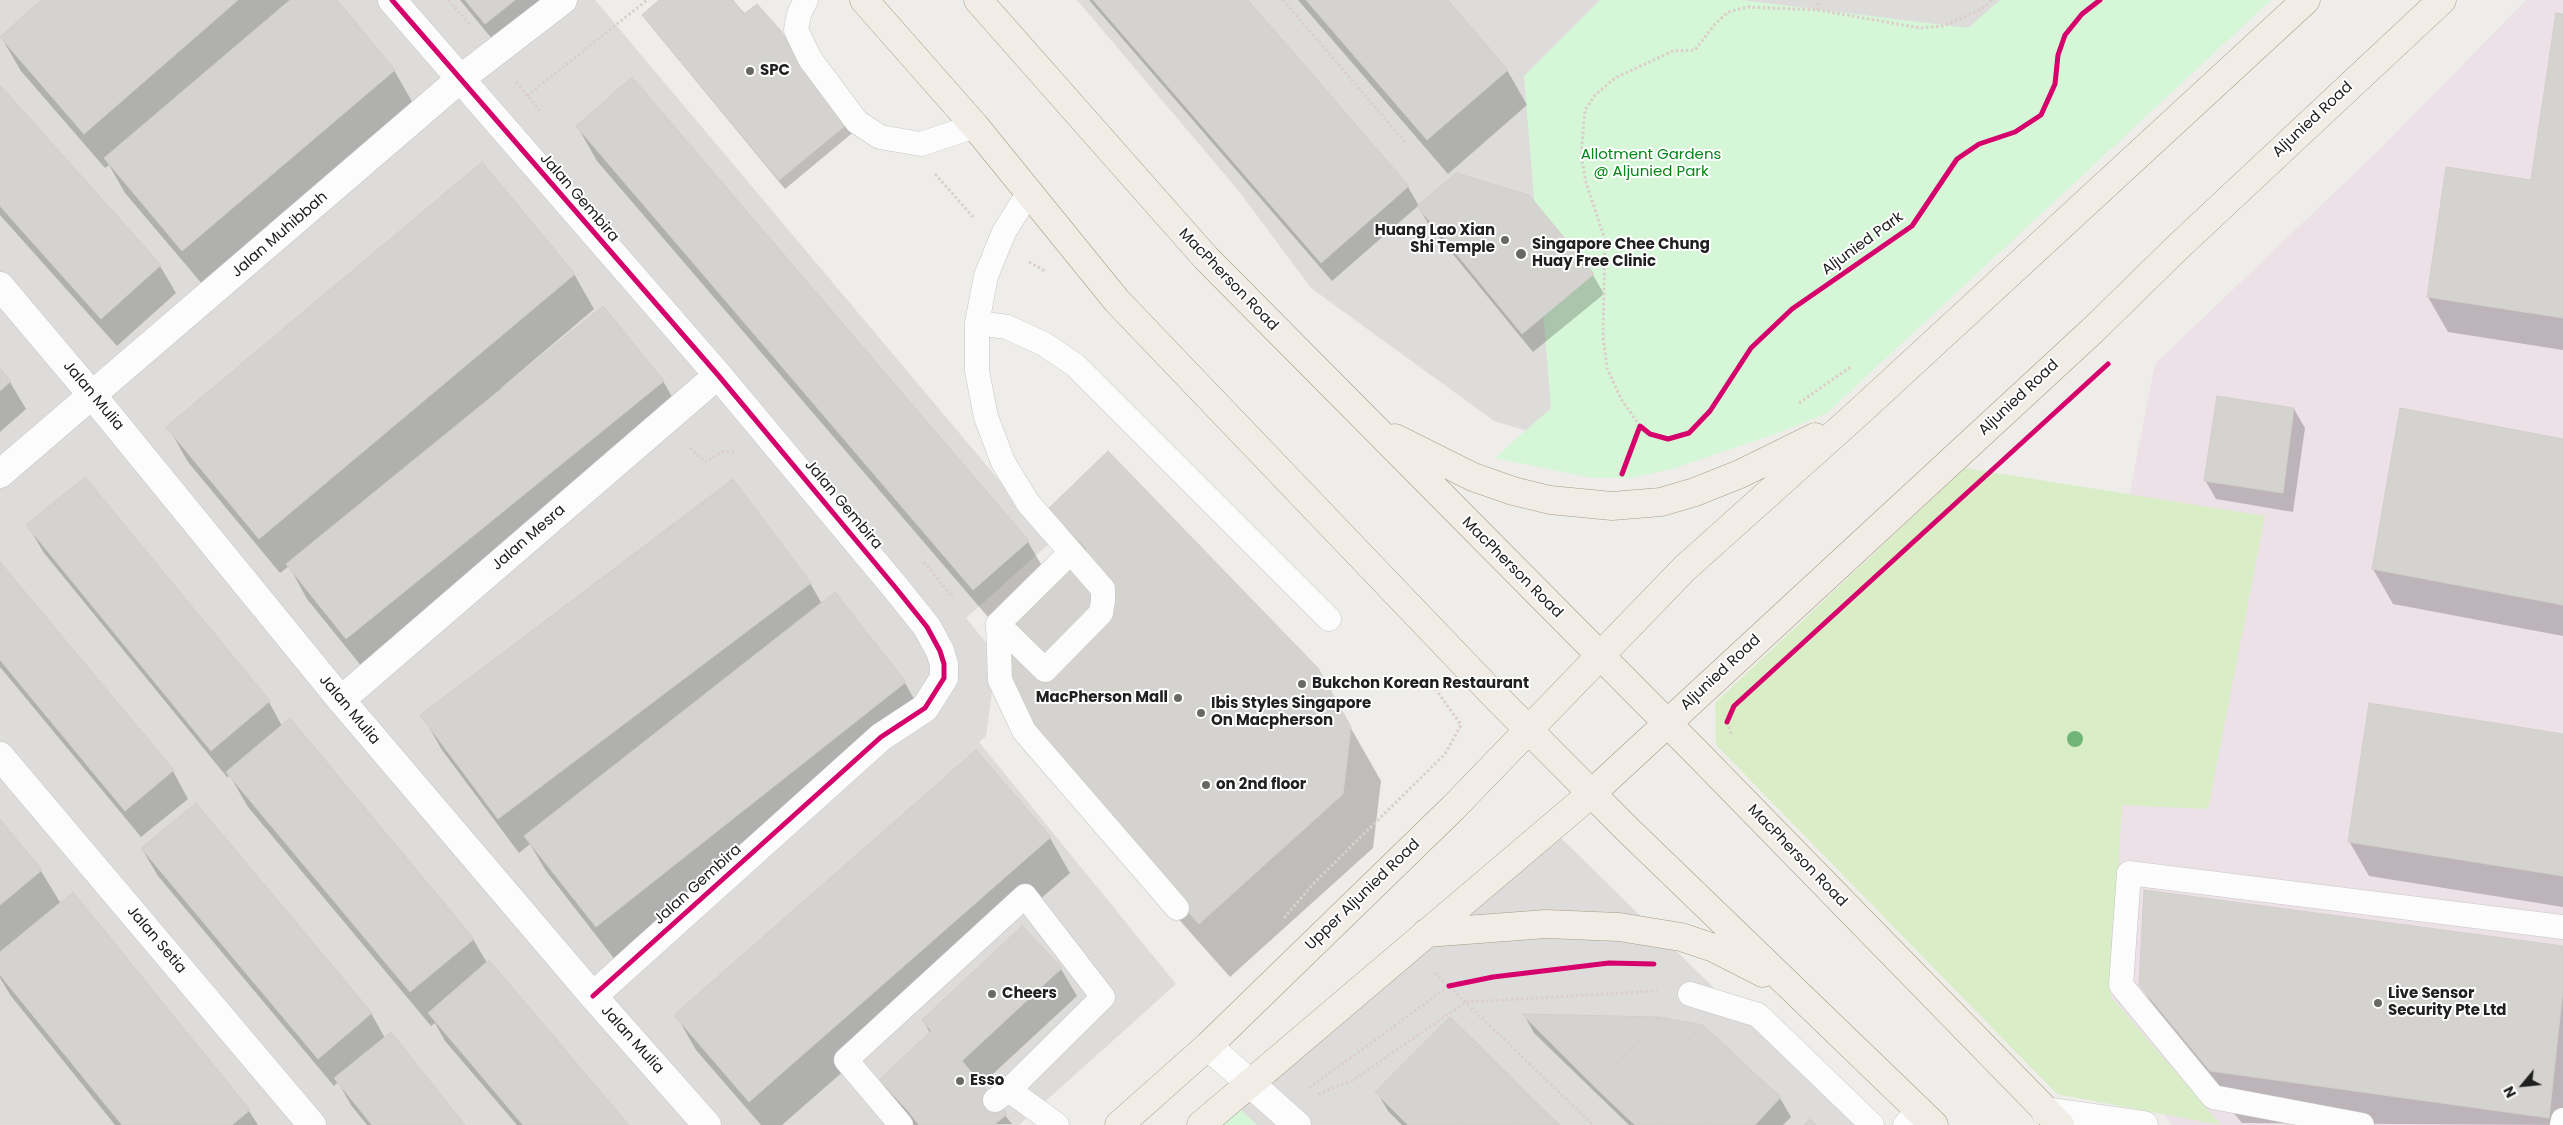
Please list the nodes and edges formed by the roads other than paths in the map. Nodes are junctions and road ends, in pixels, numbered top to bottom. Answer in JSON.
{"nodes":[{"id":1,"x":392,"y":0,"type":"edge"},
{"id":2,"x":563,"y":0,"type":"edge"},
{"id":3,"x":806,"y":0,"type":"edge"},
{"id":4,"x":864,"y":0,"type":"edge"},
{"id":5,"x":978,"y":0,"type":"edge"},
{"id":6,"x":2306,"y":0,"type":"edge"},
{"id":7,"x":2442,"y":0,"type":"edge"},
{"id":8,"x":459,"y":80,"type":"junction"},
{"id":9,"x":975,"y":126,"type":"junction"},
{"id":10,"x":1029,"y":192,"type":"junction"},
{"id":11,"x":0,"y":286,"type":"edge"},
{"id":12,"x":977,"y":322,"type":"junction"},
{"id":13,"x":718,"y":375,"type":"junction"},
{"id":14,"x":92,"y":394,"type":"junction"},
{"id":15,"x":1858,"y":413,"type":"junction"},
{"id":16,"x":1367,"y":422,"type":"junction"},
{"id":17,"x":0,"y":474,"type":"edge"},
{"id":18,"x":1070,"y":552,"type":"junction"},
{"id":19,"x":1329,"y":619,"type":"dead end"},
{"id":20,"x":998,"y":624,"type":"junction"},
{"id":21,"x":1598,"y":656,"type":"junction"},
{"id":22,"x":340,"y":700,"type":"junction"},
{"id":23,"x":1667,"y":723,"type":"junction"},
{"id":24,"x":1530,"y":730,"type":"junction"},
{"id":25,"x":0,"y":756,"type":"edge"},
{"id":26,"x":1592,"y":793,"type":"junction"},
{"id":27,"x":1178,"y":908,"type":"dead end"},
{"id":28,"x":2563,"y":927,"type":"edge"},
{"id":29,"x":1417,"y":940,"type":"junction"},
{"id":30,"x":1786,"y":984,"type":"junction"},
{"id":31,"x":1690,"y":994,"type":"road end"},
{"id":32,"x":593,"y":996,"type":"junction"},
{"id":33,"x":1208,"y":1046,"type":"junction"},
{"id":34,"x":1249,"y":1082,"type":"junction"},
{"id":35,"x":1289,"y":1112,"type":"edge"},
{"id":36,"x":2053,"y":1118,"type":"edge"},
{"id":37,"x":1920,"y":1120,"type":"edge"},
{"id":38,"x":2563,"y":1120,"type":"edge"},
{"id":39,"x":312,"y":1125,"type":"edge"},
{"id":40,"x":707,"y":1125,"type":"edge"},
{"id":41,"x":901,"y":1125,"type":"edge"},
{"id":42,"x":1057,"y":1125,"type":"edge"},
{"id":43,"x":1119,"y":1125,"type":"edge"},
{"id":44,"x":1201,"y":1125,"type":"edge"},
{"id":45,"x":1872,"y":1125,"type":"edge"},
{"id":46,"x":2139,"y":1125,"type":"edge"},
{"id":47,"x":2357,"y":1125,"type":"edge"},
{"id":48,"x":2362,"y":1125,"type":"edge"},
{"id":49,"x":2562,"y":1125,"type":"edge"}],
"edges":[{"from":1,"to":8,"type":"street","name":"Jalan Gembira"},
{"from":2,"to":8,"type":"street","name":"Jalan Muhibbah"},
{"from":3,"to":9,"type":"lane"},
{"from":4,"to":9,"type":"main road"},
{"from":5,"to":16,"type":"main road","name":"MacPherson Road"},
{"from":6,"to":15,"type":"main road"},
{"from":7,"to":23,"type":"main road","name":"Aljunied Road"},
{"from":8,"to":13,"type":"street","name":"Jalan Gembira"},
{"from":8,"to":14,"type":"street","name":"Jalan Muhibbah"},
{"from":9,"to":10,"type":"main road"},
{"from":10,"to":12,"type":"lane"},
{"from":10,"to":24,"type":"main road"},
{"from":11,"to":14,"type":"street","name":"Jalan Mulia"},
{"from":12,"to":18,"type":"lane"},
{"from":12,"to":19,"type":"lane"},
{"from":13,"to":22,"type":"street","name":"Jalan Mesra"},
{"from":13,"to":32,"type":"street","name":"Jalan Gembira"},
{"from":14,"to":17,"type":"street","name":"Jalan Muhibbah"},
{"from":14,"to":22,"type":"street","name":"Jalan Mulia"},
{"from":15,"to":16,"type":"main road"},
{"from":15,"to":21,"type":"main road"},
{"from":16,"to":21,"type":"main road","name":"MacPherson Road"},
{"from":18,"to":20,"type":"lane"},
{"from":18,"to":20,"type":"lane"},
{"from":20,"to":27,"type":"lane"},
{"from":21,"to":23,"type":"main road","name":"MacPherson Road"},
{"from":21,"to":24,"type":"main road","name":"Upper Aljunied Road"},
{"from":22,"to":32,"type":"street","name":"Jalan Mulia"},
{"from":23,"to":26,"type":"main road","name":"Aljunied Road"},
{"from":23,"to":36,"type":"main road","name":"MacPherson Road"},
{"from":24,"to":26,"type":"main road"},
{"from":24,"to":33,"type":"main road","name":"Upper Aljunied Road"},
{"from":25,"to":39,"type":"street","name":"Jalan Setia"},
{"from":26,"to":29,"type":"main road"},
{"from":26,"to":30,"type":"main road"},
{"from":28,"to":47,"type":"lane"},
{"from":29,"to":30,"type":"main road"},
{"from":29,"to":34,"type":"main road"},
{"from":30,"to":37,"type":"main road"},
{"from":31,"to":45,"type":"lane"},
{"from":32,"to":40,"type":"street","name":"Jalan Mulia"},
{"from":33,"to":34,"type":"street"},
{"from":33,"to":43,"type":"main road","name":"Upper Aljunied Road"},
{"from":34,"to":35,"type":"street"},
{"from":34,"to":44,"type":"main road"},
{"from":36,"to":46,"type":"street"},
{"from":38,"to":49,"type":"lane"},
{"from":41,"to":42,"type":"lane"},
{"from":47,"to":48,"type":"lane"}]}
